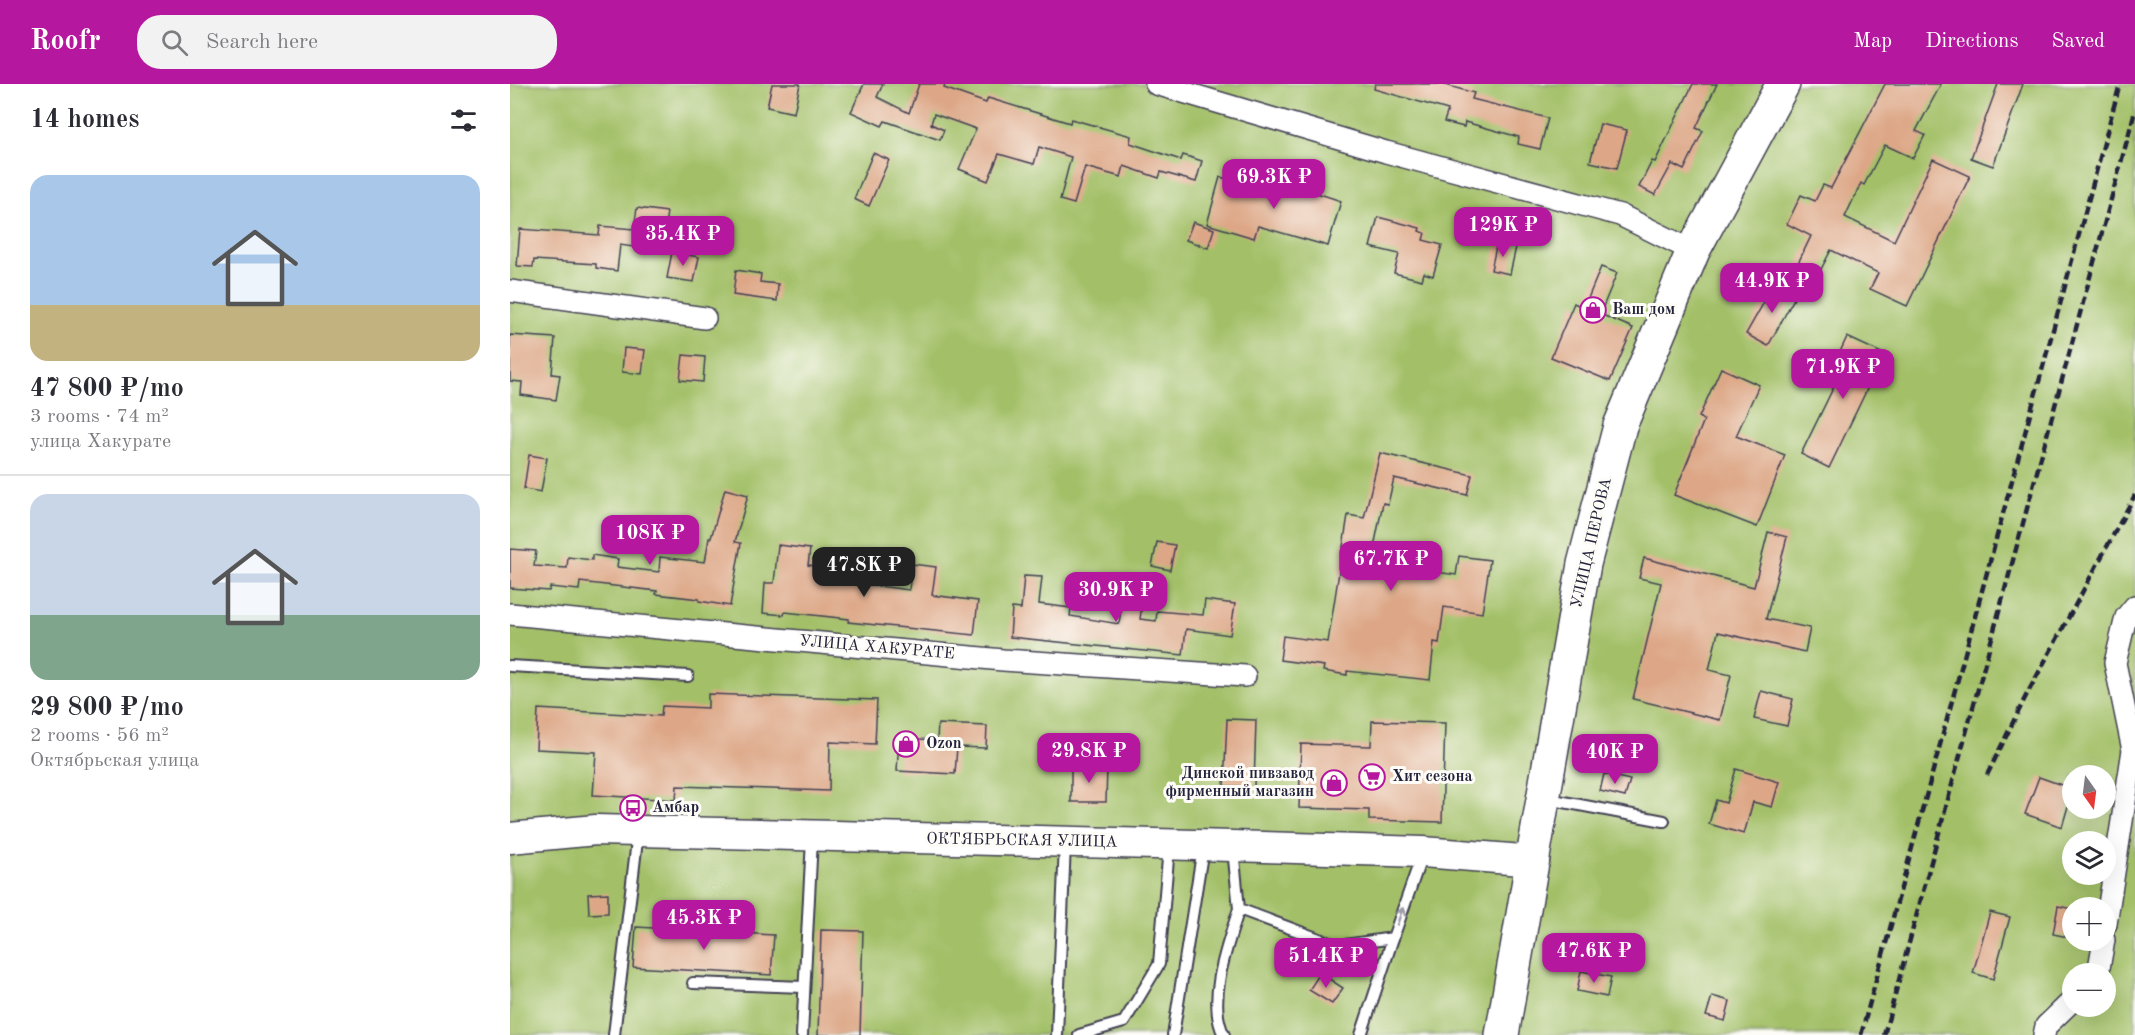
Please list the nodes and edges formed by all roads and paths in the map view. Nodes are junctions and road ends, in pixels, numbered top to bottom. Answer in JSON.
{"nodes":[{"id":1,"x":1156,"y":84,"type":"edge"},
{"id":2,"x":1783,"y":84,"type":"edge"},
{"id":3,"x":1693,"y":251,"type":"junction"},
{"id":4,"x":510,"y":291,"type":"edge"},
{"id":5,"x":705,"y":318,"type":"dead end"},
{"id":6,"x":2135,"y":606,"type":"edge"},
{"id":7,"x":510,"y":614,"type":"edge"},
{"id":8,"x":510,"y":666,"type":"edge"},
{"id":9,"x":688,"y":676,"type":"dead end"},
{"id":10,"x":1245,"y":676,"type":"dead end"},
{"id":11,"x":1544,"y":799,"type":"junction"},
{"id":12,"x":1664,"y":821,"type":"dead end"},
{"id":13,"x":638,"y":831,"type":"junction"},
{"id":14,"x":813,"y":835,"type":"junction"},
{"id":15,"x":510,"y":838,"type":"edge"},
{"id":16,"x":1066,"y":842,"type":"junction"},
{"id":17,"x":1169,"y":844,"type":"junction"},
{"id":18,"x":1203,"y":845,"type":"junction"},
{"id":19,"x":1233,"y":846,"type":"junction"},
{"id":20,"x":1423,"y":852,"type":"junction"},
{"id":21,"x":1534,"y":861,"type":"junction"},
{"id":22,"x":2110,"y":897,"type":"edge"},
{"id":23,"x":1239,"y":909,"type":"junction"},
{"id":24,"x":1393,"y":938,"type":"junction"},
{"id":25,"x":693,"y":983,"type":"dead end"},
{"id":26,"x":804,"y":987,"type":"junction"},
{"id":27,"x":2062,"y":1011,"type":"edge"},
{"id":28,"x":614,"y":1035,"type":"edge"},
{"id":29,"x":802,"y":1035,"type":"edge"},
{"id":30,"x":1057,"y":1035,"type":"edge"},
{"id":31,"x":1079,"y":1035,"type":"edge"},
{"id":32,"x":1173,"y":1035,"type":"edge"},
{"id":33,"x":1224,"y":1035,"type":"edge"},
{"id":34,"x":1361,"y":1035,"type":"edge"},
{"id":35,"x":1502,"y":1035,"type":"edge"},
{"id":36,"x":2044,"y":1035,"type":"edge"}],
"edges":[{"from":1,"to":3,"type":"street"},
{"from":2,"to":3,"type":"highway","name":"УЛИЦА ПЕРОВА"},
{"from":3,"to":11,"type":"highway","name":"УЛИЦА ПЕРОВА"},
{"from":4,"to":5,"type":"street"},
{"from":6,"to":22,"type":"street"},
{"from":7,"to":10,"type":"street","name":"УЛИЦА ХАКУРАТЕ"},
{"from":8,"to":9,"type":"lane"},
{"from":11,"to":12,"type":"lane"},
{"from":11,"to":21,"type":"highway","name":"УЛИЦА ПЕРОВА"},
{"from":13,"to":14,"type":"main road","name":"ОКТЯБРЬСКАЯ УЛИЦА"},
{"from":13,"to":15,"type":"main road","name":"ОКТЯБРЬСКАЯ УЛИЦА"},
{"from":13,"to":28,"type":"lane"},
{"from":14,"to":16,"type":"main road","name":"ОКТЯБРЬСКАЯ УЛИЦА"},
{"from":14,"to":26,"type":"lane"},
{"from":16,"to":17,"type":"main road","name":"ОКТЯБРЬСКАЯ УЛИЦА"},
{"from":16,"to":30,"type":"lane"},
{"from":17,"to":18,"type":"main road","name":"ОКТЯБРЬСКАЯ УЛИЦА"},
{"from":17,"to":31,"type":"lane"},
{"from":18,"to":19,"type":"main road","name":"ОКТЯБРЬСКАЯ УЛИЦА"},
{"from":18,"to":32,"type":"lane"},
{"from":19,"to":20,"type":"main road","name":"ОКТЯБРЬСКАЯ УЛИЦА"},
{"from":19,"to":23,"type":"lane"},
{"from":20,"to":21,"type":"main road","name":"ОКТЯБРЬСКАЯ УЛИЦА"},
{"from":24,"to":20,"type":"lane","one_way":true},
{"from":21,"to":35,"type":"highway","name":"УЛИЦА ПЕРОВА"},
{"from":23,"to":24,"type":"lane"},
{"from":23,"to":33,"type":"lane"},
{"from":24,"to":34,"type":"lane"},
{"from":25,"to":26,"type":"lane"},
{"from":26,"to":29,"type":"lane"},
{"from":27,"to":36,"type":"street"}]}
